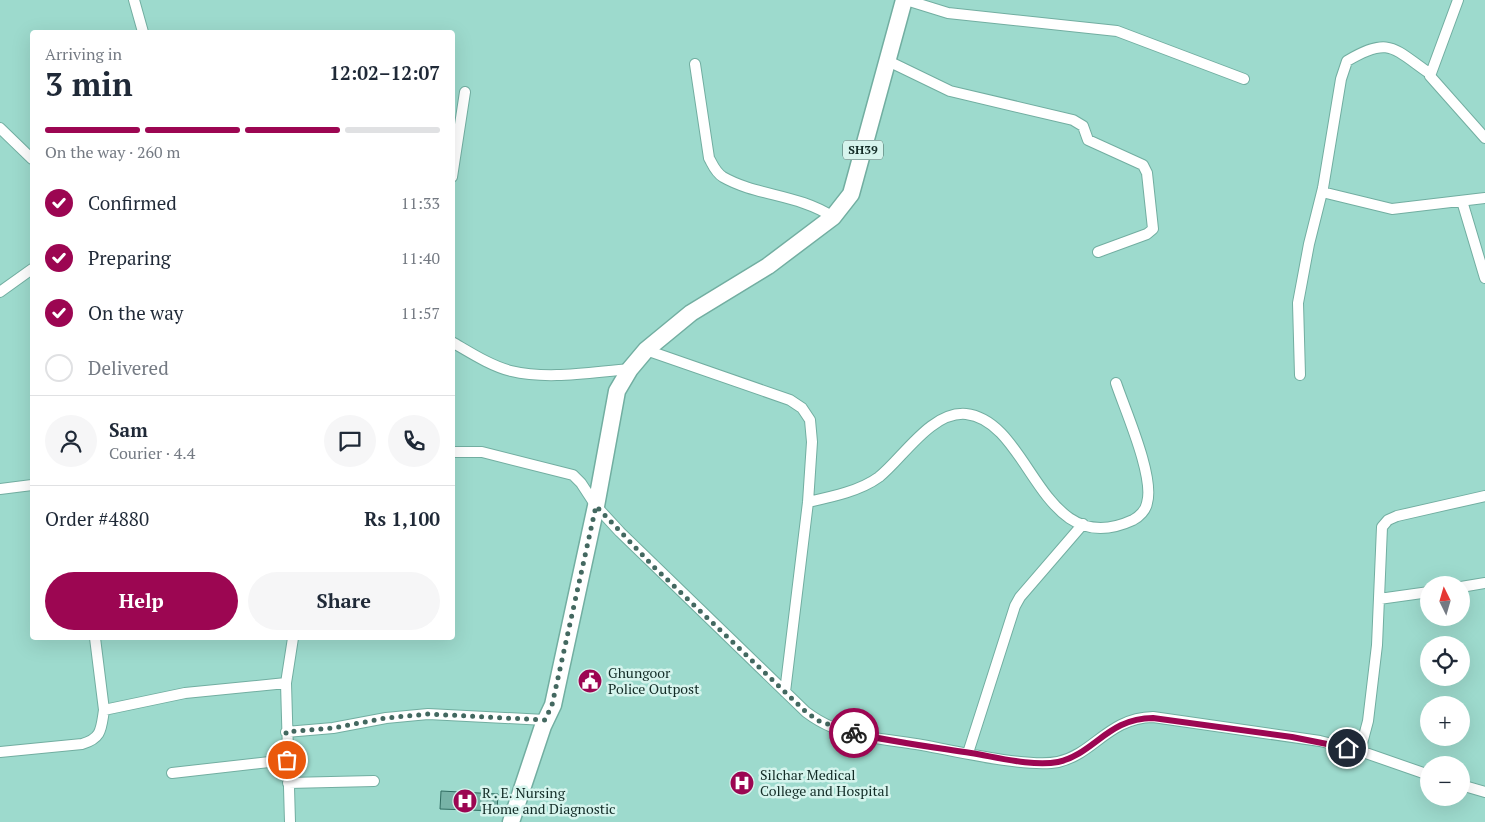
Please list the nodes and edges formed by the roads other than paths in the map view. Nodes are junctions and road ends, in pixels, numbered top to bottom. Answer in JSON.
{"nodes":[{"id":1,"x":134,"y":0,"type":"edge"},
{"id":2,"x":905,"y":0,"type":"edge"},
{"id":3,"x":1458,"y":0,"type":"edge"},
{"id":4,"x":142,"y":30,"type":"edge"},
{"id":5,"x":888,"y":61,"type":"junction"},
{"id":6,"x":695,"y":64,"type":"dead end"},
{"id":7,"x":1429,"y":73,"type":"junction"},
{"id":8,"x":1244,"y":79,"type":"dead end"},
{"id":9,"x":465,"y":92,"type":"dead end"},
{"id":10,"x":0,"y":128,"type":"edge"},
{"id":11,"x":1485,"y":138,"type":"edge"},
{"id":12,"x":30,"y":157,"type":"edge"},
{"id":13,"x":455,"y":157,"type":"edge"},
{"id":14,"x":1322,"y":192,"type":"junction"},
{"id":15,"x":1485,"y":198,"type":"edge"},
{"id":16,"x":1462,"y":201,"type":"junction"},
{"id":17,"x":833,"y":217,"type":"junction"},
{"id":18,"x":1098,"y":252,"type":"dead end"},
{"id":19,"x":30,"y":270,"type":"edge"},
{"id":20,"x":1485,"y":278,"type":"edge"},
{"id":21,"x":0,"y":292,"type":"edge"},
{"id":22,"x":455,"y":344,"type":"edge"},
{"id":23,"x":646,"y":350,"type":"junction"},
{"id":24,"x":630,"y":369,"type":"junction"},
{"id":25,"x":1300,"y":375,"type":"dead end"},
{"id":26,"x":1116,"y":383,"type":"dead end"},
{"id":27,"x":455,"y":452,"type":"edge"},
{"id":28,"x":30,"y":485,"type":"edge"},
{"id":29,"x":0,"y":489,"type":"edge"},
{"id":30,"x":1485,"y":496,"type":"edge"},
{"id":31,"x":808,"y":502,"type":"junction"},
{"id":32,"x":596,"y":506,"type":"junction"},
{"id":33,"x":1083,"y":524,"type":"junction"},
{"id":34,"x":1485,"y":583,"type":"edge"},
{"id":35,"x":1470,"y":586,"type":"edge"},
{"id":36,"x":1420,"y":593,"type":"edge"},
{"id":37,"x":1379,"y":599,"type":"junction"},
{"id":38,"x":95,"y":640,"type":"edge"},
{"id":39,"x":294,"y":640,"type":"edge"},
{"id":40,"x":286,"y":683,"type":"junction"},
{"id":41,"x":784,"y":692,"type":"junction"},
{"id":42,"x":104,"y":710,"type":"junction"},
{"id":43,"x":545,"y":720,"type":"junction"},
{"id":44,"x":286,"y":732,"type":"junction"},
{"id":45,"x":1360,"y":751,"type":"junction"},
{"id":46,"x":0,"y":752,"type":"edge"},
{"id":47,"x":968,"y":753,"type":"junction"},
{"id":48,"x":287,"y":760,"type":"junction"},
{"id":49,"x":1420,"y":772,"type":"edge"},
{"id":50,"x":172,"y":773,"type":"dead end"},
{"id":51,"x":374,"y":781,"type":"dead end"},
{"id":52,"x":288,"y":783,"type":"junction"},
{"id":53,"x":1470,"y":788,"type":"edge"},
{"id":54,"x":1485,"y":792,"type":"edge"},
{"id":55,"x":290,"y":822,"type":"edge"},
{"id":56,"x":511,"y":822,"type":"edge"}],
"edges":[{"from":1,"to":4,"type":"street"},
{"from":2,"to":5,"type":"main road","number":"SH39"},
{"from":2,"to":8,"type":"street"},
{"from":3,"to":7,"type":"street"},
{"from":5,"to":17,"type":"main road","number":"SH39"},
{"from":5,"to":18,"type":"street"},
{"from":6,"to":17,"type":"street"},
{"from":7,"to":11,"type":"street"},
{"from":7,"to":14,"type":"street"},
{"from":9,"to":13,"type":"street"},
{"from":10,"to":12,"type":"street"},
{"from":14,"to":16,"type":"street"},
{"from":14,"to":25,"type":"street"},
{"from":15,"to":16,"type":"street"},
{"from":16,"to":20,"type":"street"},
{"from":17,"to":23,"type":"main road","number":"SH39"},
{"from":19,"to":21,"type":"street"},
{"from":22,"to":24,"type":"street"},
{"from":23,"to":24,"type":"main road","number":"SH39"},
{"from":23,"to":31,"type":"street"},
{"from":24,"to":32,"type":"main road","number":"SH39"},
{"from":26,"to":33,"type":"street"},
{"from":27,"to":32,"type":"street"},
{"from":28,"to":29,"type":"street"},
{"from":30,"to":37,"type":"street"},
{"from":31,"to":33,"type":"street"},
{"from":31,"to":41,"type":"street"},
{"from":32,"to":41,"type":"street"},
{"from":32,"to":43,"type":"main road","number":"SH39"},
{"from":33,"to":47,"type":"street"},
{"from":34,"to":35,"type":"street"},
{"from":36,"to":37,"type":"street"},
{"from":37,"to":45,"type":"street"},
{"from":38,"to":42,"type":"street"},
{"from":39,"to":40,"type":"street"},
{"from":40,"to":42,"type":"street"},
{"from":40,"to":44,"type":"street"},
{"from":41,"to":47,"type":"street"},
{"from":42,"to":46,"type":"street"},
{"from":43,"to":44,"type":"street"},
{"from":43,"to":56,"type":"main road","number":"SH39"},
{"from":44,"to":48,"type":"street"},
{"from":45,"to":47,"type":"street"},
{"from":45,"to":49,"type":"street"},
{"from":48,"to":50,"type":"street"},
{"from":48,"to":52,"type":"street"},
{"from":51,"to":52,"type":"street"},
{"from":52,"to":55,"type":"street"},
{"from":53,"to":54,"type":"street"}]}
